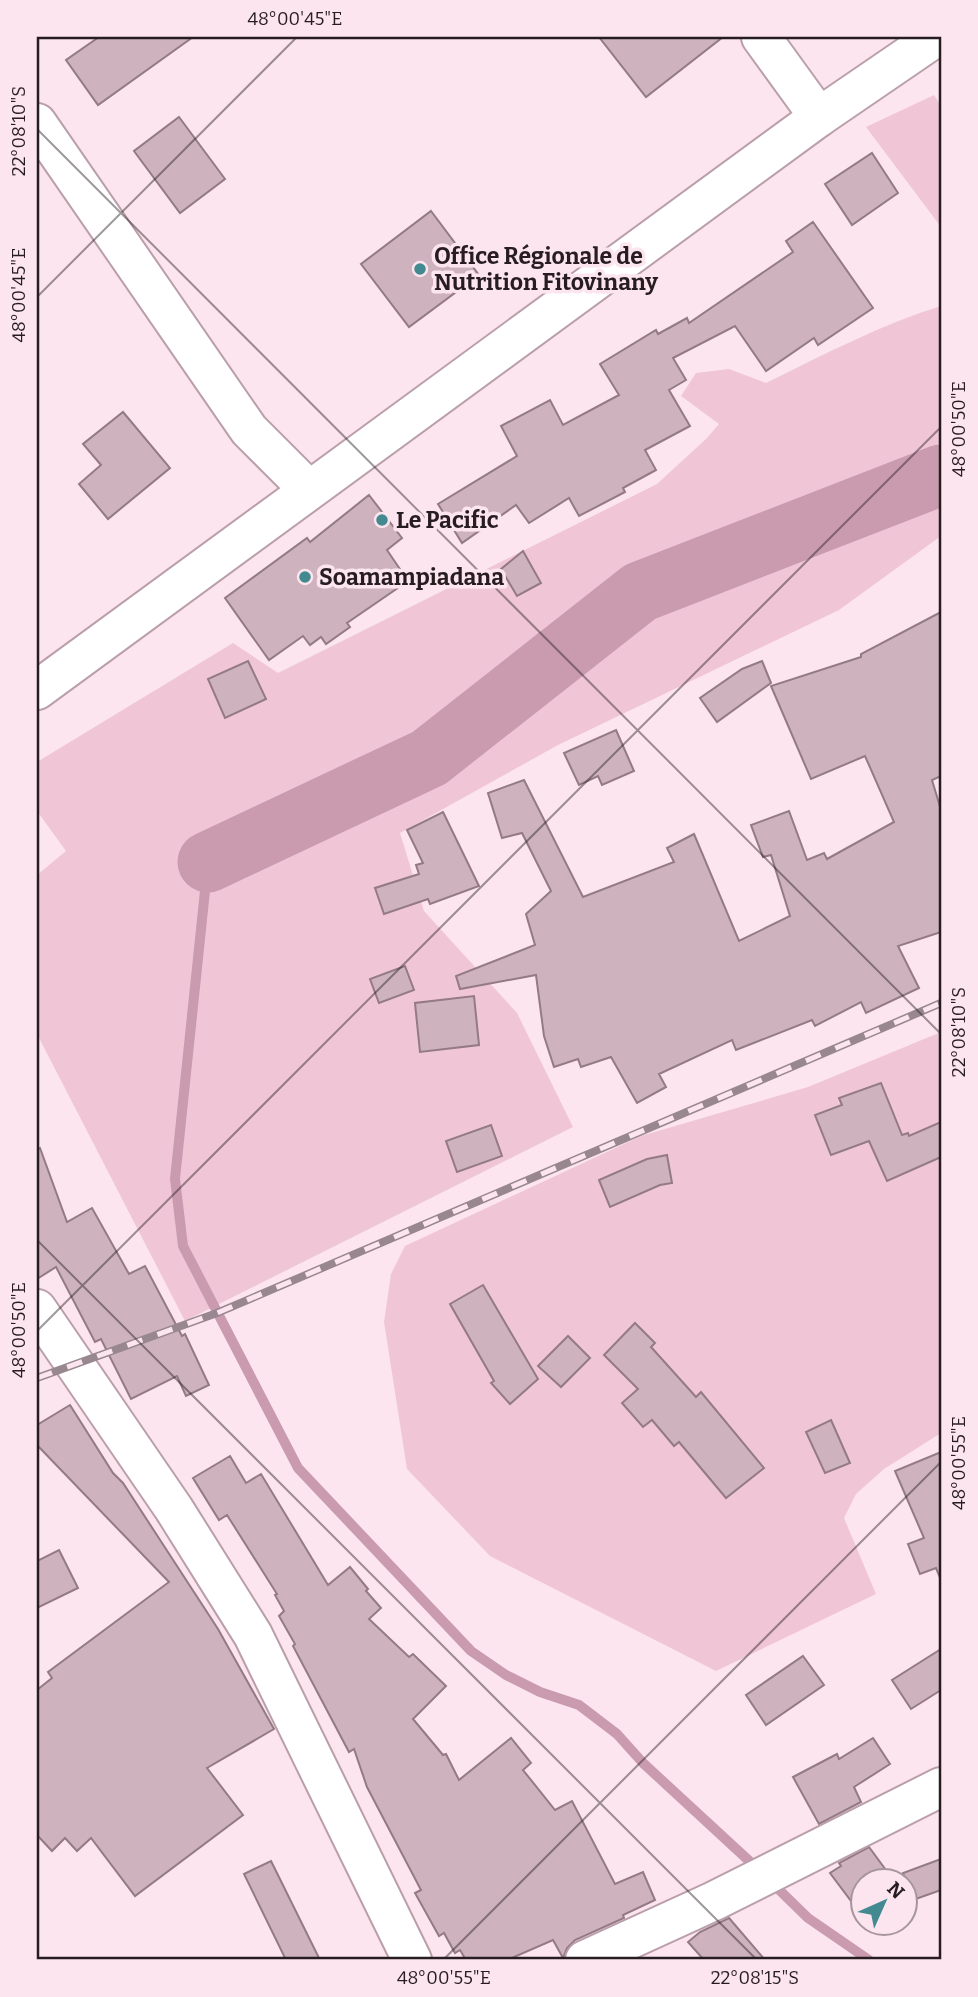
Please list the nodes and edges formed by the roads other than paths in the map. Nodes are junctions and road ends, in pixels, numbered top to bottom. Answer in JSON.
{"nodes":[{"id":1,"x":761,"y":37,"type":"edge"},
{"id":2,"x":936,"y":37,"type":"edge"},
{"id":3,"x":819,"y":117,"type":"junction"},
{"id":4,"x":37,"y":123,"type":"edge"},
{"id":5,"x":309,"y":490,"type":"junction"},
{"id":6,"x":37,"y":690,"type":"edge"},
{"id":7,"x":37,"y":1309,"type":"edge"},
{"id":8,"x":941,"y":1787,"type":"edge"},
{"id":9,"x":412,"y":1960,"type":"edge"},
{"id":10,"x":585,"y":1960,"type":"edge"}],
"edges":[{"from":1,"to":3,"type":"street"},
{"from":2,"to":3,"type":"street"},
{"from":3,"to":5,"type":"street"},
{"from":4,"to":5,"type":"street"},
{"from":5,"to":6,"type":"street"},
{"from":7,"to":9,"type":"street"},
{"from":8,"to":10,"type":"street"}]}
